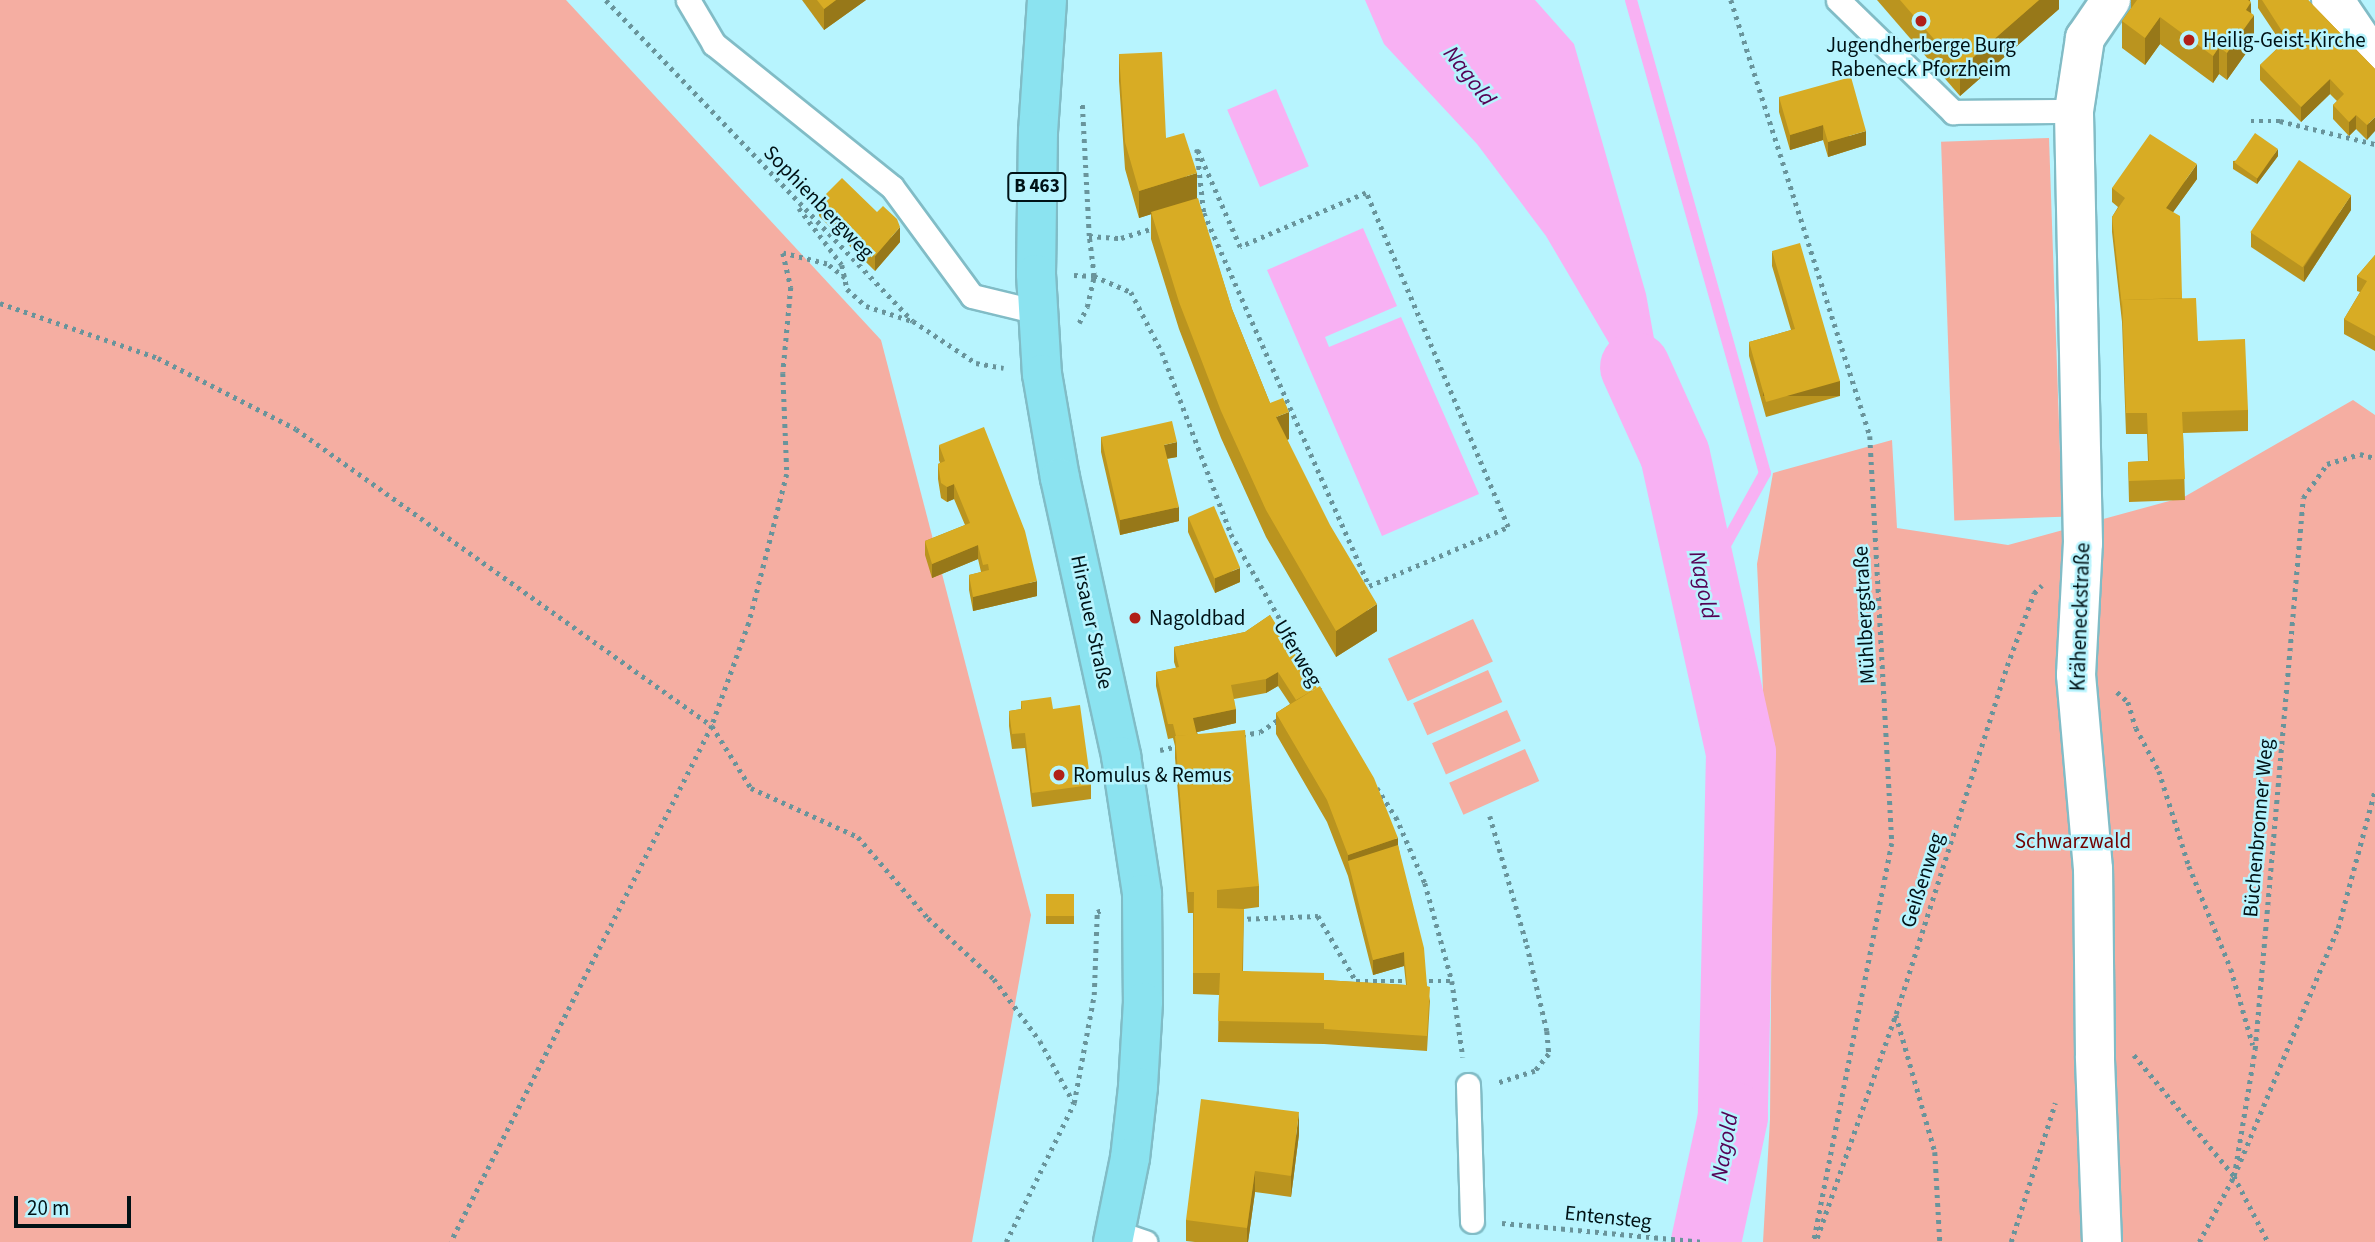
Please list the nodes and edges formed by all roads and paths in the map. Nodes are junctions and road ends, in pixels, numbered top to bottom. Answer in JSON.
{"nodes":[{"id":1,"x":606,"y":0,"type":"edge"},
{"id":2,"x":688,"y":0,"type":"edge"},
{"id":3,"x":1048,"y":0,"type":"edge"},
{"id":4,"x":1731,"y":0,"type":"edge"},
{"id":5,"x":1838,"y":0,"type":"edge"},
{"id":6,"x":2111,"y":0,"type":"edge"},
{"id":7,"x":2344,"y":3,"type":"edge"},
{"id":8,"x":2375,"y":60,"type":"edge"},
{"id":9,"x":1082,"y":94,"type":"dead end"},
{"id":10,"x":2074,"y":111,"type":"junction"},
{"id":11,"x":2251,"y":121,"type":"dead end"},
{"id":12,"x":2375,"y":144,"type":"edge"},
{"id":13,"x":787,"y":191,"type":"junction"},
{"id":14,"x":1204,"y":213,"type":"junction"},
{"id":15,"x":1191,"y":217,"type":"edge"},
{"id":16,"x":1159,"y":227,"type":"edge"},
{"id":17,"x":1089,"y":236,"type":"junction"},
{"id":18,"x":845,"y":278,"type":"junction"},
{"id":19,"x":0,"y":303,"type":"edge"},
{"id":20,"x":1038,"y":312,"type":"junction"},
{"id":21,"x":913,"y":321,"type":"junction"},
{"id":22,"x":1042,"y":374,"type":"junction"},
{"id":23,"x":2375,"y":458,"type":"edge"},
{"id":24,"x":2083,"y":543,"type":"junction"},
{"id":25,"x":1320,"y":693,"type":"edge"},
{"id":26,"x":2128,"y":702,"type":"dead end"},
{"id":27,"x":1283,"y":717,"type":"edge"},
{"id":28,"x":712,"y":726,"type":"junction"},
{"id":29,"x":1235,"y":736,"type":"edge"},
{"id":30,"x":1184,"y":745,"type":"edge"},
{"id":31,"x":1121,"y":756,"type":"junction"},
{"id":32,"x":1375,"y":785,"type":"edge"},
{"id":33,"x":2375,"y":790,"type":"edge"},
{"id":34,"x":1490,"y":816,"type":"dead end"},
{"id":35,"x":1142,"y":894,"type":"junction"},
{"id":36,"x":1230,"y":919,"type":"edge"},
{"id":37,"x":1452,"y":981,"type":"junction"},
{"id":38,"x":1896,"y":1014,"type":"junction"},
{"id":39,"x":2255,"y":1049,"type":"junction"},
{"id":40,"x":2095,"y":1056,"type":"junction"},
{"id":41,"x":1468,"y":1085,"type":"junction"},
{"id":42,"x":2056,"y":1102,"type":"dead end"},
{"id":43,"x":1074,"y":1103,"type":"junction"},
{"id":44,"x":2234,"y":1176,"type":"junction"},
{"id":45,"x":1472,"y":1221,"type":"dead end"},
{"id":46,"x":1509,"y":1223,"type":"dead end"},
{"id":47,"x":1125,"y":1239,"type":"edge"},
{"id":48,"x":451,"y":1242,"type":"edge"},
{"id":49,"x":1006,"y":1242,"type":"edge"},
{"id":50,"x":1704,"y":1242,"type":"edge"},
{"id":51,"x":1815,"y":1242,"type":"edge"},
{"id":52,"x":1940,"y":1242,"type":"edge"},
{"id":53,"x":2011,"y":1242,"type":"edge"},
{"id":54,"x":2102,"y":1242,"type":"edge"},
{"id":55,"x":2199,"y":1242,"type":"edge"},
{"id":56,"x":2267,"y":1242,"type":"edge"}],
"edges":[{"from":1,"to":13,"type":"path","name":"Sophienbergweg"},
{"from":2,"to":20,"type":"lane"},
{"from":3,"to":20,"type":"main road","name":"Hirsauer Straße","number":"B 463"},
{"from":4,"to":51,"type":"path","name":"Mühlbergstraße"},
{"from":5,"to":10,"type":"lane"},
{"from":6,"to":10,"type":"street","name":"Kräheneckstraße"},
{"from":7,"to":8,"type":"street"},
{"from":9,"to":17,"type":"path"},
{"from":10,"to":24,"type":"street","name":"Kräheneckstraße"},
{"from":11,"to":12,"type":"path"},
{"from":13,"to":18,"type":"path"},
{"from":13,"to":21,"type":"path","name":"Sophienbergweg"},
{"from":14,"to":14,"type":"path"},
{"from":14,"to":15,"type":"path"},
{"from":16,"to":17,"type":"path"},
{"from":17,"to":25,"type":"path","name":"Uferweg"},
{"from":18,"to":21,"type":"path"},
{"from":18,"to":28,"type":"path"},
{"from":19,"to":28,"type":"path"},
{"from":20,"to":22,"type":"main road","name":"Hirsauer Straße","number":"B 463"},
{"from":21,"to":22,"type":"path","name":"Sophienbergweg"},
{"from":22,"to":31,"type":"main road","name":"Hirsauer Straße","number":"B 463"},
{"from":23,"to":39,"type":"path","name":"Büchenbronner Weg"},
{"from":24,"to":38,"type":"path","name":"Geißenweg"},
{"from":24,"to":40,"type":"street","name":"Kräheneckstraße"},
{"from":26,"to":39,"type":"path"},
{"from":27,"to":29,"type":"path"},
{"from":28,"to":43,"type":"path"},
{"from":28,"to":48,"type":"path"},
{"from":30,"to":31,"type":"path"},
{"from":31,"to":35,"type":"main road","name":"Hirsauer Straße","number":"B 463"},
{"from":32,"to":37,"type":"path"},
{"from":33,"to":44,"type":"path"},
{"from":34,"to":41,"type":"path"},
{"from":35,"to":43,"type":"path"},
{"from":35,"to":47,"type":"main road","name":"Hirsauer Straße","number":"B 463"},
{"from":36,"to":37,"type":"path"},
{"from":37,"to":41,"type":"path"},
{"from":38,"to":51,"type":"path","name":"Geißenweg"},
{"from":38,"to":52,"type":"path"},
{"from":39,"to":44,"type":"path","name":"Büchenbronner Weg"},
{"from":40,"to":44,"type":"path"},
{"from":40,"to":54,"type":"street","name":"Kräheneckstraße"},
{"from":41,"to":45,"type":"lane"},
{"from":42,"to":53,"type":"path"},
{"from":43,"to":49,"type":"path"},
{"from":44,"to":55,"type":"path","name":"Büchenbronner Weg"},
{"from":44,"to":56,"type":"path"},
{"from":46,"to":50,"type":"path","name":"Entensteg"}]}
